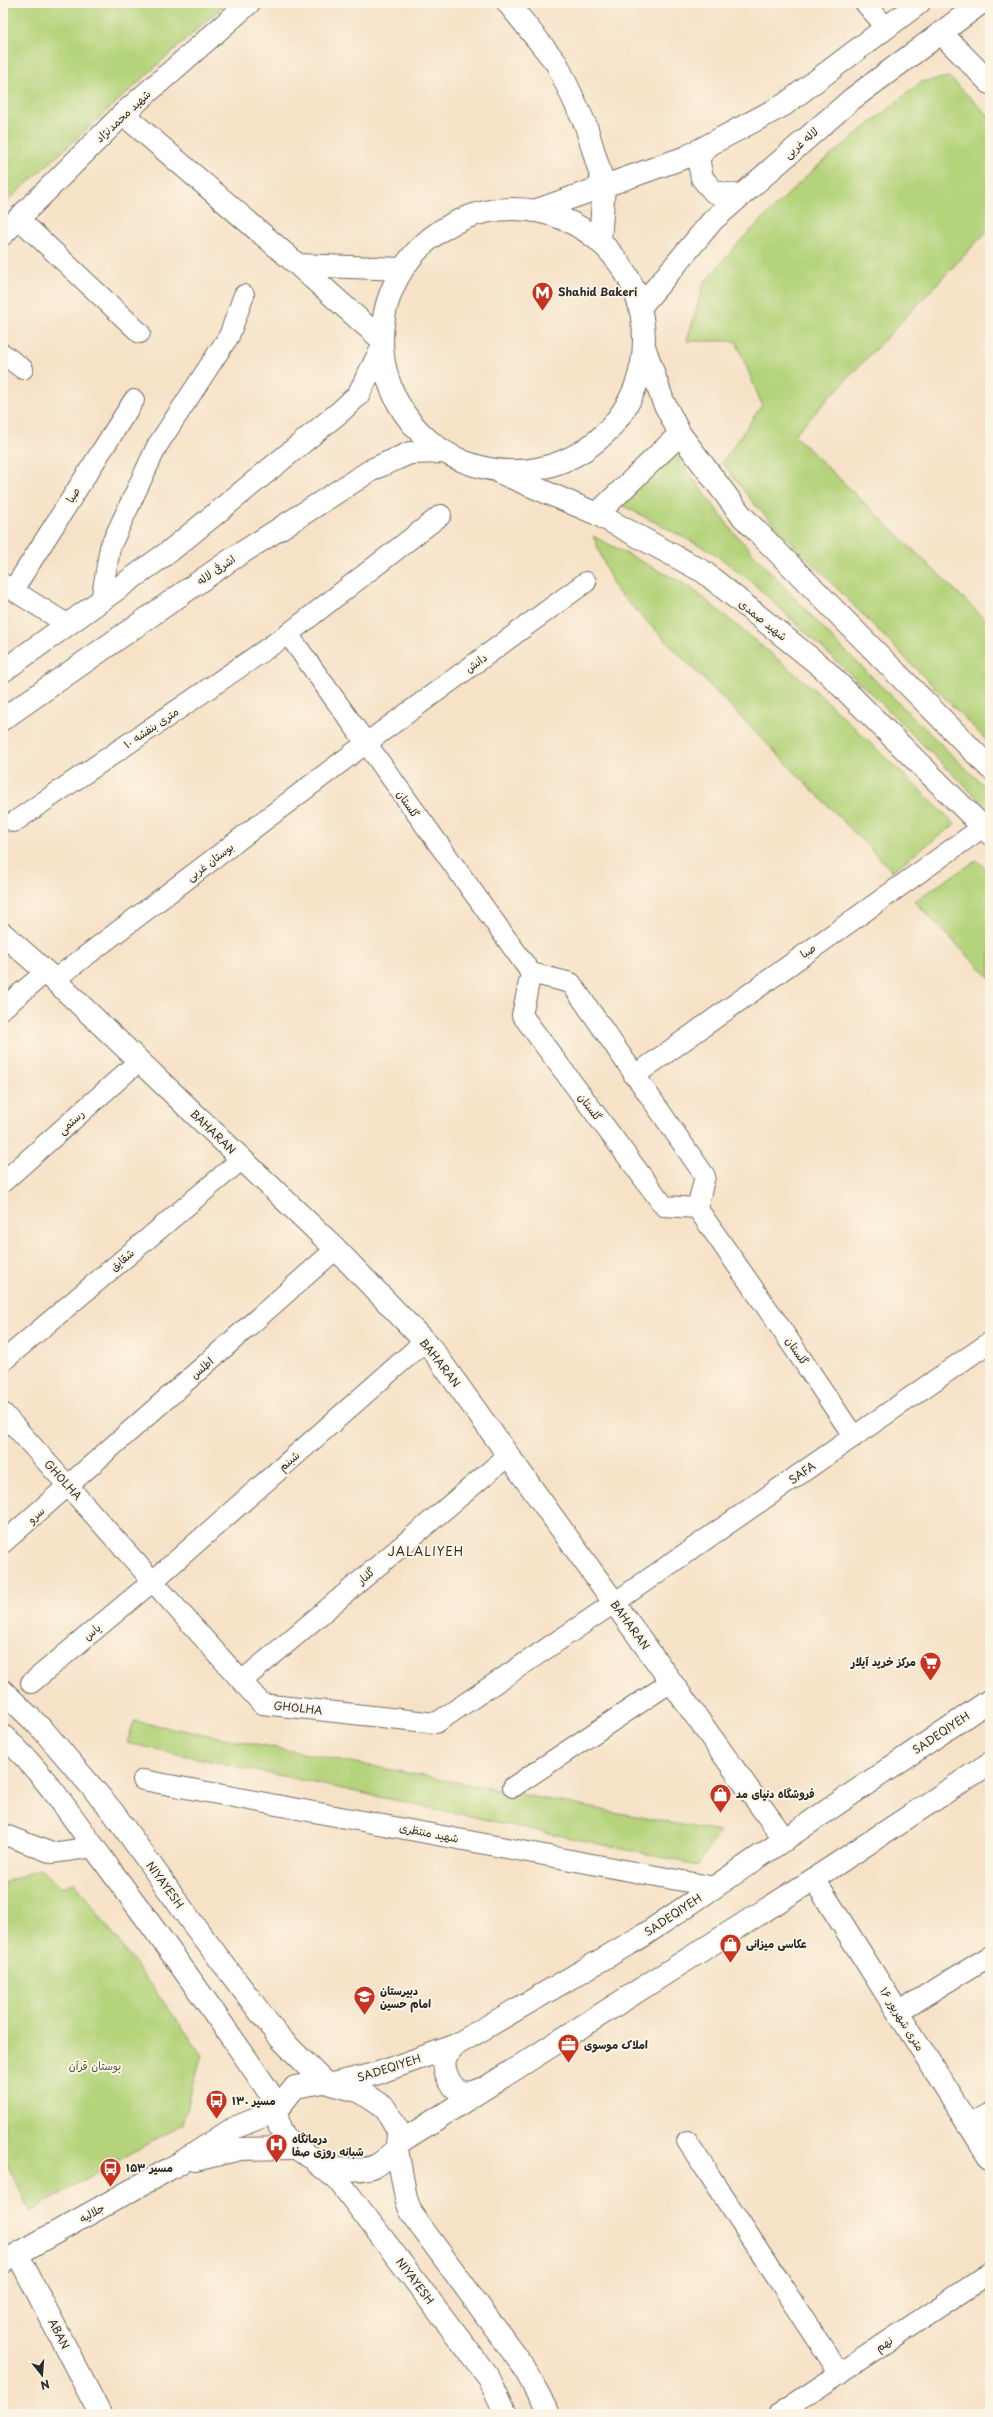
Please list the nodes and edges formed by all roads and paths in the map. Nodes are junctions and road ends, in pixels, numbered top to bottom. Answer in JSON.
{"nodes":[{"id":1,"x":249,"y":3,"type":"edge"},
{"id":2,"x":508,"y":3,"type":"edge"},
{"id":3,"x":864,"y":3,"type":"edge"},
{"id":4,"x":918,"y":3,"type":"edge"},
{"id":5,"x":981,"y":3,"type":"edge"},
{"id":6,"x":886,"y":27,"type":"junction"},
{"id":7,"x":941,"y":33,"type":"junction"},
{"id":8,"x":990,"y":83,"type":"edge"},
{"id":9,"x":123,"y":114,"type":"junction"},
{"id":10,"x":709,"y":145,"type":"junction"},
{"id":11,"x":604,"y":186,"type":"junction"},
{"id":12,"x":741,"y":196,"type":"junction"},
{"id":13,"x":532,"y":212,"type":"junction"},
{"id":14,"x":18,"y":218,"type":"junction"},
{"id":15,"x":3,"y":234,"type":"edge"},
{"id":16,"x":600,"y":241,"type":"junction"},
{"id":17,"x":298,"y":265,"type":"junction"},
{"id":18,"x":402,"y":269,"type":"junction"},
{"id":19,"x":244,"y":294,"type":"dead end"},
{"id":20,"x":641,"y":306,"type":"junction"},
{"id":21,"x":140,"y":332,"type":"dead end"},
{"id":22,"x":380,"y":345,"type":"junction"},
{"id":23,"x":645,"y":349,"type":"junction"},
{"id":24,"x":3,"y":354,"type":"edge"},
{"id":25,"x":23,"y":369,"type":"dead end"},
{"id":26,"x":134,"y":400,"type":"dead end"},
{"id":27,"x":680,"y":434,"type":"junction"},
{"id":28,"x":442,"y":452,"type":"junction"},
{"id":29,"x":493,"y":470,"type":"junction"},
{"id":30,"x":597,"y":514,"type":"junction"},
{"id":31,"x":441,"y":515,"type":"dead end"},
{"id":32,"x":586,"y":582,"type":"dead end"},
{"id":33,"x":8,"y":587,"type":"edge"},
{"id":34,"x":100,"y":602,"type":"junction"},
{"id":35,"x":67,"y":624,"type":"junction"},
{"id":36,"x":288,"y":634,"type":"junction"},
{"id":37,"x":3,"y":671,"type":"edge"},
{"id":38,"x":3,"y":719,"type":"edge"},
{"id":39,"x":365,"y":744,"type":"junction"},
{"id":40,"x":990,"y":768,"type":"edge"},
{"id":41,"x":14,"y":822,"type":"dead end"},
{"id":42,"x":987,"y":830,"type":"edge"},
{"id":43,"x":3,"y":934,"type":"edge"},
{"id":44,"x":531,"y":973,"type":"junction"},
{"id":45,"x":50,"y":976,"type":"junction"},
{"id":46,"x":3,"y":1008,"type":"edge"},
{"id":47,"x":139,"y":1061,"type":"junction"},
{"id":48,"x":634,"y":1076,"type":"junction"},
{"id":49,"x":242,"y":1159,"type":"junction"},
{"id":50,"x":3,"y":1182,"type":"edge"},
{"id":51,"x":697,"y":1208,"type":"junction"},
{"id":52,"x":336,"y":1249,"type":"junction"},
{"id":53,"x":425,"y":1341,"type":"junction"},
{"id":54,"x":990,"y":1342,"type":"edge"},
{"id":55,"x":3,"y":1361,"type":"edge"},
{"id":56,"x":3,"y":1413,"type":"edge"},
{"id":57,"x":854,"y":1437,"type":"junction"},
{"id":58,"x":508,"y":1455,"type":"junction"},
{"id":59,"x":68,"y":1486,"type":"junction"},
{"id":60,"x":3,"y":1543,"type":"edge"},
{"id":61,"x":153,"y":1582,"type":"junction"},
{"id":62,"x":614,"y":1603,"type":"junction"},
{"id":63,"x":242,"y":1681,"type":"junction"},
{"id":64,"x":31,"y":1682,"type":"dead end"},
{"id":65,"x":671,"y":1682,"type":"junction"},
{"id":66,"x":3,"y":1691,"type":"edge"},
{"id":67,"x":990,"y":1700,"type":"edge"},
{"id":68,"x":3,"y":1736,"type":"edge"},
{"id":69,"x":990,"y":1763,"type":"edge"},
{"id":70,"x":143,"y":1780,"type":"dead end"},
{"id":71,"x":513,"y":1787,"type":"dead end"},
{"id":72,"x":3,"y":1834,"type":"edge"},
{"id":73,"x":785,"y":1840,"type":"junction"},
{"id":74,"x":94,"y":1847,"type":"junction"},
{"id":75,"x":814,"y":1879,"type":"junction"},
{"id":76,"x":715,"y":1887,"type":"junction"},
{"id":77,"x":990,"y":1956,"type":"edge"},
{"id":78,"x":898,"y":2012,"type":"junction"},
{"id":79,"x":454,"y":2046,"type":"junction"},
{"id":80,"x":328,"y":2083,"type":"junction"},
{"id":81,"x":482,"y":2089,"type":"junction"},
{"id":82,"x":278,"y":2109,"type":"junction"},
{"id":83,"x":990,"y":2113,"type":"edge"},
{"id":84,"x":970,"y":2125,"type":"junction"},
{"id":85,"x":686,"y":2141,"type":"dead end"},
{"id":86,"x":397,"y":2147,"type":"junction"},
{"id":87,"x":303,"y":2153,"type":"junction"},
{"id":88,"x":990,"y":2158,"type":"edge"},
{"id":89,"x":180,"y":2163,"type":"junction"},
{"id":90,"x":10,"y":2259,"type":"edge"},
{"id":91,"x":990,"y":2273,"type":"edge"},
{"id":92,"x":840,"y":2374,"type":"junction"},
{"id":93,"x":100,"y":2414,"type":"edge"},
{"id":94,"x":506,"y":2414,"type":"edge"},
{"id":95,"x":549,"y":2414,"type":"edge"},
{"id":96,"x":779,"y":2414,"type":"edge"}],
"edges":[{"from":1,"to":9,"type":"main road","name":"شهید محمدنژاد"},
{"from":2,"to":11,"type":"main road"},
{"from":3,"to":6,"type":"street"},
{"from":4,"to":6,"type":"main road"},
{"from":5,"to":7,"type":"main road","name":"لاله غربی"},
{"from":6,"to":10,"type":"main road"},
{"from":7,"to":8,"type":"main road"},
{"from":7,"to":12,"type":"main road","name":"لاله غربی"},
{"from":9,"to":14,"type":"main road","name":"شهید محمدنژاد"},
{"from":9,"to":17,"type":"main road"},
{"from":10,"to":11,"type":"main road"},
{"from":10,"to":12,"type":"main road"},
{"from":11,"to":13,"type":"main road"},
{"from":11,"to":16,"type":"main road"},
{"from":12,"to":20,"type":"main road","name":"لاله غربی"},
{"from":13,"to":16,"type":"main road"},
{"from":13,"to":18,"type":"main road"},
{"from":14,"to":15,"type":"main road","name":"شهید محمدنژاد"},
{"from":14,"to":21,"type":"street"},
{"from":16,"to":20,"type":"main road"},
{"from":17,"to":18,"type":"main road"},
{"from":17,"to":22,"type":"main road"},
{"from":18,"to":22,"type":"main road"},
{"from":19,"to":34,"type":"street"},
{"from":20,"to":23,"type":"main road"},
{"from":22,"to":28,"type":"main road"},
{"from":22,"to":34,"type":"main road"},
{"from":23,"to":27,"type":"main road"},
{"from":23,"to":29,"type":"main road"},
{"from":24,"to":25,"type":"street"},
{"from":26,"to":33,"type":"street","name":"صبا"},
{"from":27,"to":30,"type":"main road"},
{"from":27,"to":40,"type":"main road"},
{"from":28,"to":29,"type":"main road","name":"شهید صمدی"},
{"from":28,"to":38,"type":"main road","name":"اشرفی لاله"},
{"from":29,"to":30,"type":"main road","name":"شهید صمدی"},
{"from":30,"to":42,"type":"main road","name":"شهید صمدی"},
{"from":31,"to":36,"type":"street","name":"۱۰ متری بنفشه"},
{"from":32,"to":39,"type":"street","name":"دانش"},
{"from":33,"to":35,"type":"street","name":"صبا"},
{"from":34,"to":35,"type":"main road"},
{"from":35,"to":37,"type":"main road"},
{"from":36,"to":39,"type":"street","name":"گلستان"},
{"from":36,"to":41,"type":"street","name":"۱۰ متری بنفشه"},
{"from":39,"to":44,"type":"street","name":"گلستان"},
{"from":39,"to":45,"type":"street","name":"بوستان غربی"},
{"from":42,"to":48,"type":"street","name":"صبا"},
{"from":43,"to":45,"type":"main road","name":"BAHARAN"},
{"from":44,"to":48,"type":"street"},
{"from":44,"to":51,"type":"street","name":"گلستان"},
{"from":45,"to":46,"type":"street","name":"بوستان غربی"},
{"from":45,"to":47,"type":"main road","name":"BAHARAN"},
{"from":47,"to":49,"type":"main road","name":"BAHARAN"},
{"from":47,"to":50,"type":"street","name":"رستمی"},
{"from":48,"to":51,"type":"street"},
{"from":49,"to":52,"type":"main road","name":"BAHARAN"},
{"from":49,"to":55,"type":"street","name":"شقایق"},
{"from":51,"to":57,"type":"street","name":"گلستان"},
{"from":52,"to":53,"type":"main road","name":"BAHARAN"},
{"from":52,"to":59,"type":"street","name":"اطلس"},
{"from":53,"to":58,"type":"main road","name":"BAHARAN"},
{"from":53,"to":61,"type":"street","name":"شبنم"},
{"from":54,"to":57,"type":"street","name":"SAFA"},
{"from":56,"to":59,"type":"street","name":"GHOLHA"},
{"from":57,"to":62,"type":"street","name":"SAFA"},
{"from":58,"to":62,"type":"main road","name":"BAHARAN"},
{"from":58,"to":63,"type":"street","name":"گلنار"},
{"from":59,"to":60,"type":"street","name":"سرو"},
{"from":59,"to":61,"type":"street","name":"GHOLHA"},
{"from":61,"to":63,"type":"street","name":"GHOLHA"},
{"from":61,"to":64,"type":"street","name":"یاس"},
{"from":62,"to":63,"type":"street","name":"GHOLHA"},
{"from":62,"to":65,"type":"main road","name":"BAHARAN"},
{"from":65,"to":71,"type":"street"},
{"from":65,"to":73,"type":"main road","name":"BAHARAN"},
{"from":66,"to":80,"type":"main road","name":"NIYAYESH"},
{"from":67,"to":73,"type":"main road","name":"SADEQIYEH"},
{"from":68,"to":74,"type":"main road"},
{"from":69,"to":75,"type":"main road"},
{"from":70,"to":76,"type":"street","name":"شهید منتظری"},
{"from":72,"to":74,"type":"street"},
{"from":73,"to":76,"type":"main road","name":"SADEQIYEH"},
{"from":74,"to":82,"type":"main road"},
{"from":75,"to":78,"type":"main road","name":"۱۶ متری شهریور"},
{"from":75,"to":81,"type":"main road"},
{"from":76,"to":79,"type":"main road","name":"SADEQIYEH"},
{"from":77,"to":78,"type":"street"},
{"from":78,"to":84,"type":"main road","name":"۱۶ متری شهریور"},
{"from":79,"to":80,"type":"main road","name":"SADEQIYEH"},
{"from":79,"to":81,"type":"main road"},
{"from":80,"to":82,"type":"main road"},
{"from":80,"to":86,"type":"main road"},
{"from":81,"to":86,"type":"main road"},
{"from":82,"to":87,"type":"main road"},
{"from":82,"to":89,"type":"main road"},
{"from":83,"to":84,"type":"street"},
{"from":84,"to":88,"type":"main road","name":"۱۶ متری شهریور"},
{"from":85,"to":92,"type":"street"},
{"from":86,"to":87,"type":"main road"},
{"from":86,"to":95,"type":"main road"},
{"from":87,"to":89,"type":"main road"},
{"from":87,"to":94,"type":"main road","name":"NIYAYESH"},
{"from":89,"to":90,"type":"main road","name":"جلالیه"},
{"from":90,"to":93,"type":"main road","name":"ABAN"},
{"from":91,"to":92,"type":"street","name":"نهم"},
{"from":92,"to":96,"type":"street","name":"نهم"}]}
